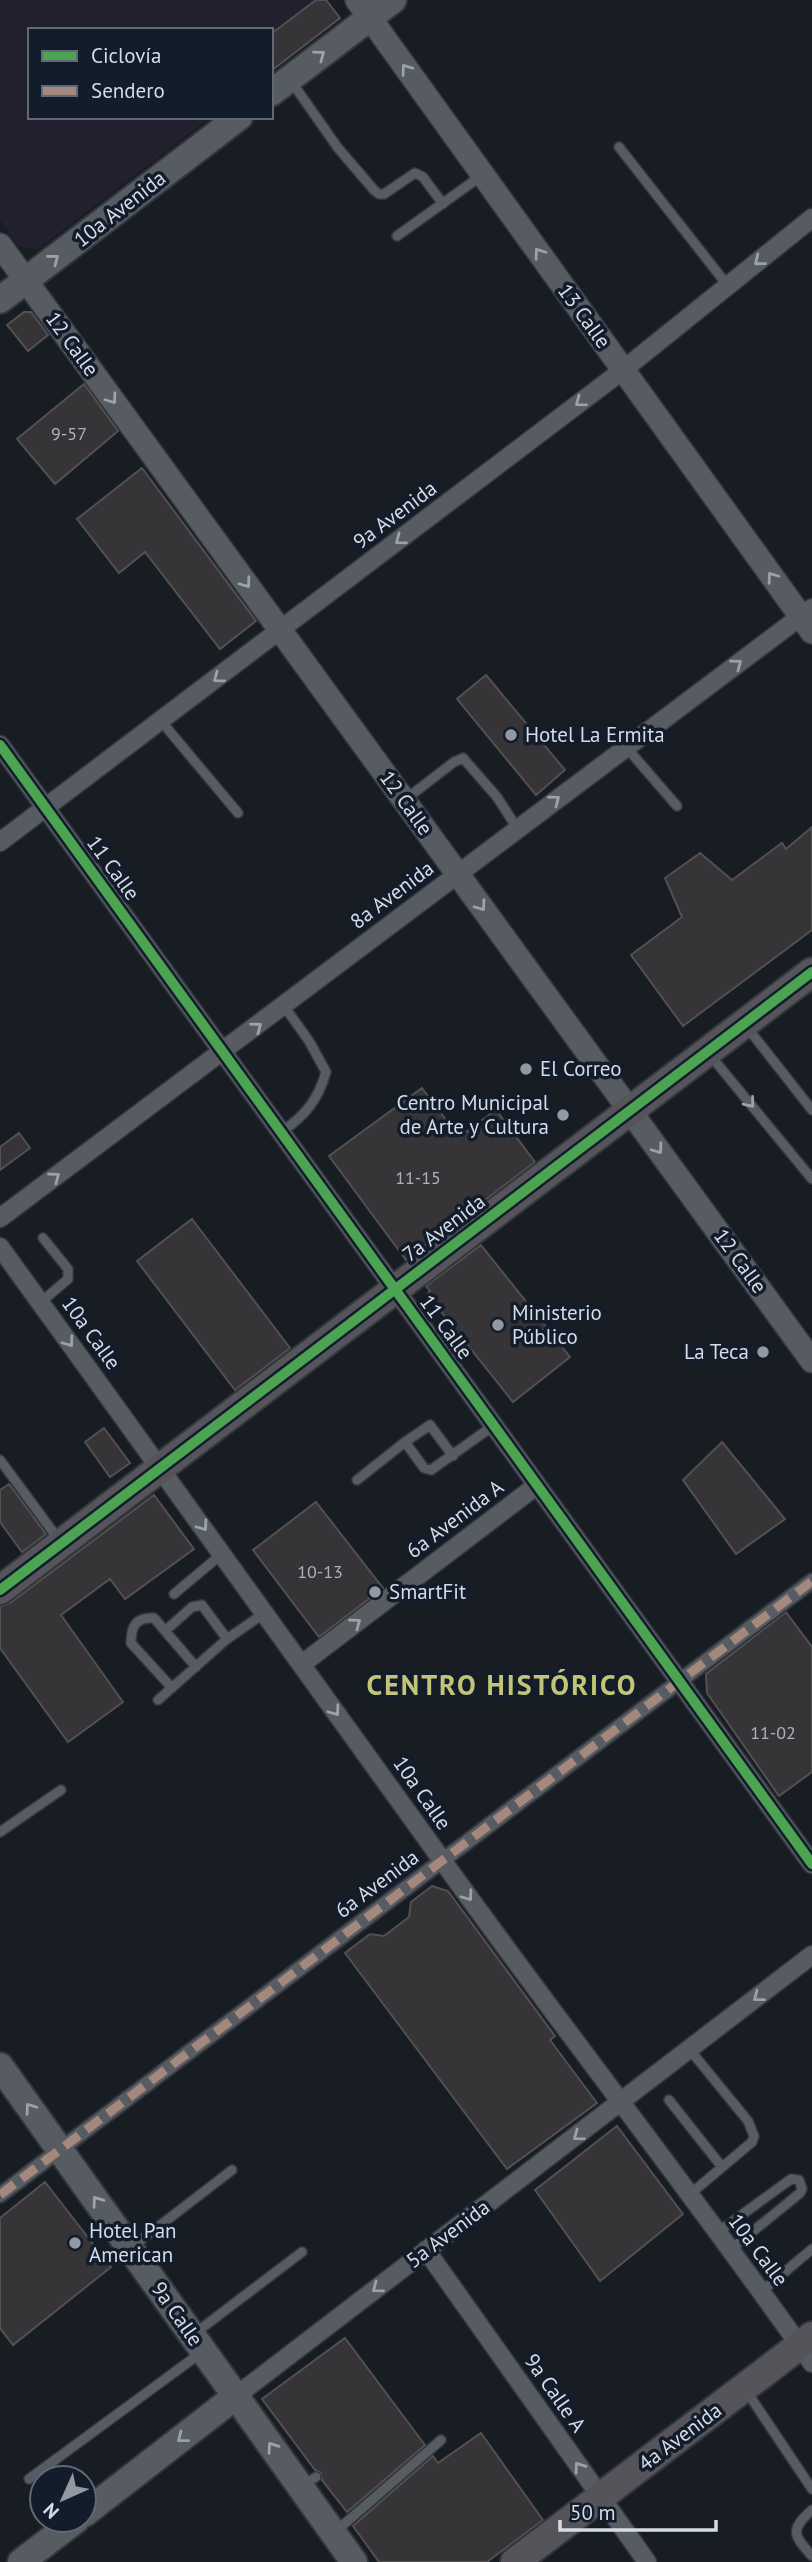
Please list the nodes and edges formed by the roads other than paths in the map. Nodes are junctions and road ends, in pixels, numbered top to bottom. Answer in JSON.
{"nodes":[{"id":1,"x":393,"y":0,"type":"edge"},
{"id":2,"x":363,"y":9,"type":"edge"},
{"id":3,"x":280,"y":86,"type":"edge"},
{"id":4,"x":236,"y":119,"type":"edge"},
{"id":5,"x":619,"y":147,"type":"dead end"},
{"id":6,"x":482,"y":175,"type":"junction"},
{"id":7,"x":443,"y":204,"type":"junction"},
{"id":8,"x":812,"y":218,"type":"edge"},
{"id":9,"x":397,"y":236,"type":"dead end"},
{"id":10,"x":0,"y":245,"type":"edge"},
{"id":11,"x":26,"y":281,"type":"junction"},
{"id":12,"x":728,"y":286,"type":"junction"},
{"id":13,"x":0,"y":300,"type":"edge"},
{"id":14,"x":623,"y":370,"type":"junction"},
{"id":15,"x":808,"y":619,"type":"edge"},
{"id":16,"x":281,"y":631,"type":"junction"},
{"id":17,"x":161,"y":721,"type":"junction"},
{"id":18,"x":0,"y":745,"type":"edge"},
{"id":19,"x":626,"y":747,"type":"junction"},
{"id":20,"x":404,"y":800,"type":"junction"},
{"id":21,"x":677,"y":806,"type":"dead end"},
{"id":22,"x":46,"y":808,"type":"junction"},
{"id":23,"x":238,"y":813,"type":"dead end"},
{"id":24,"x":517,"y":828,"type":"junction"},
{"id":25,"x":0,"y":842,"type":"edge"},
{"id":26,"x":457,"y":874,"type":"junction"},
{"id":27,"x":812,"y":972,"type":"edge"},
{"id":28,"x":284,"y":1006,"type":"junction"},
{"id":29,"x":745,"y":1023,"type":"junction"},
{"id":30,"x":707,"y":1051,"type":"junction"},
{"id":31,"x":223,"y":1052,"type":"junction"},
{"id":32,"x":812,"y":1110,"type":"edge"},
{"id":33,"x":630,"y":1111,"type":"junction"},
{"id":34,"x":281,"y":1132,"type":"junction"},
{"id":35,"x":812,"y":1179,"type":"edge"},
{"id":36,"x":0,"y":1218,"type":"edge"},
{"id":37,"x":43,"y":1238,"type":"dead end"},
{"id":38,"x":0,"y":1247,"type":"edge"},
{"id":39,"x":395,"y":1289,"type":"junction"},
{"id":40,"x":40,"y":1303,"type":"junction"},
{"id":41,"x":808,"y":1348,"type":"edge"},
{"id":42,"x":493,"y":1426,"type":"junction"},
{"id":43,"x":405,"y":1442,"type":"junction"},
{"id":44,"x":453,"y":1455,"type":"junction"},
{"id":45,"x":0,"y":1460,"type":"edge"},
{"id":46,"x":161,"y":1468,"type":"junction"},
{"id":47,"x":357,"y":1480,"type":"dead end"},
{"id":48,"x":536,"y":1486,"type":"junction"},
{"id":49,"x":61,"y":1544,"type":"junction"},
{"id":50,"x":223,"y":1553,"type":"junction"},
{"id":51,"x":812,"y":1581,"type":"edge"},
{"id":52,"x":0,"y":1590,"type":"edge"},
{"id":53,"x":174,"y":1594,"type":"dead end"},
{"id":54,"x":263,"y":1614,"type":"junction"},
{"id":55,"x":166,"y":1631,"type":"junction"},
{"id":56,"x":227,"y":1639,"type":"junction"},
{"id":57,"x":302,"y":1664,"type":"junction"},
{"id":58,"x":196,"y":1667,"type":"junction"},
{"id":59,"x":680,"y":1681,"type":"junction"},
{"id":60,"x":172,"y":1688,"type":"junction"},
{"id":61,"x":158,"y":1700,"type":"dead end"},
{"id":62,"x":61,"y":1790,"type":"dead end"},
{"id":63,"x":0,"y":1832,"type":"edge"},
{"id":64,"x":442,"y":1861,"type":"junction"},
{"id":65,"x":812,"y":1864,"type":"edge"},
{"id":66,"x":812,"y":1955,"type":"edge"},
{"id":67,"x":690,"y":2050,"type":"junction"},
{"id":68,"x":0,"y":2066,"type":"edge"},
{"id":69,"x":669,"y":2100,"type":"dead end"},
{"id":70,"x":621,"y":2103,"type":"junction"},
{"id":71,"x":60,"y":2150,"type":"junction"},
{"id":72,"x":722,"y":2167,"type":"junction"},
{"id":73,"x":232,"y":2170,"type":"dead end"},
{"id":74,"x":0,"y":2195,"type":"edge"},
{"id":75,"x":689,"y":2195,"type":"junction"},
{"id":76,"x":717,"y":2233,"type":"junction"},
{"id":77,"x":130,"y":2248,"type":"junction"},
{"id":78,"x":812,"y":2249,"type":"edge"},
{"id":79,"x":426,"y":2250,"type":"junction"},
{"id":80,"x":730,"y":2250,"type":"junction"},
{"id":81,"x":302,"y":2252,"type":"dead end"},
{"id":82,"x":761,"y":2292,"type":"junction"},
{"id":83,"x":198,"y":2343,"type":"junction"},
{"id":84,"x":808,"y":2348,"type":"edge"},
{"id":85,"x":744,"y":2388,"type":"junction"},
{"id":86,"x":236,"y":2396,"type":"junction"},
{"id":87,"x":441,"y":2440,"type":"dead end"},
{"id":88,"x":48,"y":2464,"type":"edge"},
{"id":89,"x":812,"y":2489,"type":"edge"},
{"id":90,"x":600,"y":2498,"type":"junction"},
{"id":91,"x":98,"y":2503,"type":"edge"},
{"id":92,"x":812,"y":2510,"type":"edge"},
{"id":93,"x":58,"y":2534,"type":"edge"},
{"id":94,"x":334,"y":2534,"type":"junction"},
{"id":95,"x":812,"y":2556,"type":"edge"},
{"id":96,"x":22,"y":2562,"type":"edge"},
{"id":97,"x":354,"y":2562,"type":"edge"},
{"id":98,"x":515,"y":2562,"type":"edge"},
{"id":99,"x":647,"y":2562,"type":"edge"}],
"edges":[{"from":1,"to":2,"type":"main road"},
{"from":3,"to":2,"type":"main road","one_way":true},
{"from":6,"to":2,"type":"street","name":"13 Calle","one_way":true},
{"from":3,"to":7,"type":"lane"},
{"from":11,"to":4,"type":"main road","name":"10a Avenida","one_way":true},
{"from":5,"to":12,"type":"lane"},
{"from":6,"to":7,"type":"lane"},
{"from":14,"to":6,"type":"street","name":"13 Calle","one_way":true},
{"from":7,"to":9,"type":"lane"},
{"from":8,"to":12,"type":"street","name":"9a Avenida","one_way":true},
{"from":10,"to":11,"type":"street","name":"12 Calle"},
{"from":11,"to":13,"type":"main road","name":"10a Avenida"},
{"from":11,"to":16,"type":"street","name":"12 Calle","one_way":true},
{"from":12,"to":14,"type":"street","name":"9a Avenida"},
{"from":15,"to":14,"type":"street","name":"13 Calle","one_way":true},
{"from":14,"to":16,"type":"street","name":"9a Avenida","one_way":true},
{"from":19,"to":15,"type":"street","name":"8a Avenida","one_way":true},
{"from":16,"to":17,"type":"street","name":"9a Avenida","one_way":true},
{"from":16,"to":20,"type":"street","name":"12 Calle"},
{"from":17,"to":22,"type":"street","name":"9a Avenida"},
{"from":17,"to":23,"type":"lane"},
{"from":18,"to":22,"type":"street","name":"11 Calle"},
{"from":19,"to":21,"type":"lane"},
{"from":24,"to":19,"type":"street","name":"8a Avenida","one_way":true},
{"from":20,"to":24,"type":"lane"},
{"from":20,"to":26,"type":"street","name":"12 Calle"},
{"from":22,"to":25,"type":"street","name":"9a Avenida"},
{"from":22,"to":31,"type":"street","name":"11 Calle"},
{"from":24,"to":26,"type":"street","name":"8a Avenida"},
{"from":26,"to":28,"type":"street","name":"8a Avenida"},
{"from":26,"to":33,"type":"street","name":"12 Calle","one_way":true},
{"from":27,"to":29,"type":"main road","name":"7a Avenida"},
{"from":31,"to":28,"type":"street","name":"8a Avenida","one_way":true},
{"from":28,"to":34,"type":"lane"},
{"from":29,"to":30,"type":"main road","name":"7a Avenida"},
{"from":29,"to":32,"type":"lane"},
{"from":30,"to":33,"type":"main road","name":"7a Avenida"},
{"from":30,"to":35,"type":"lane","one_way":true},
{"from":31,"to":34,"type":"street","name":"11 Calle"},
{"from":36,"to":31,"type":"street","name":"8a Avenida","one_way":true},
{"from":33,"to":39,"type":"main road","name":"7a Avenida"},
{"from":33,"to":41,"type":"street","name":"12 Calle","one_way":true},
{"from":34,"to":39,"type":"street","name":"11 Calle"},
{"from":37,"to":40,"type":"lane"},
{"from":38,"to":40,"type":"street","name":"10a Calle"},
{"from":39,"to":42,"type":"street","name":"11 Calle"},
{"from":39,"to":46,"type":"main road","name":"7a Avenida"},
{"from":40,"to":46,"type":"street","name":"10a Calle","one_way":true},
{"from":42,"to":44,"type":"lane"},
{"from":42,"to":48,"type":"street","name":"11 Calle"},
{"from":43,"to":44,"type":"lane"},
{"from":43,"to":44,"type":"lane"},
{"from":43,"to":47,"type":"lane"},
{"from":45,"to":49,"type":"lane"},
{"from":46,"to":49,"type":"main road","name":"7a Avenida"},
{"from":46,"to":50,"type":"street","name":"10a Calle","one_way":true},
{"from":57,"to":48,"type":"street","name":"6a Avenida A","one_way":true},
{"from":48,"to":59,"type":"street","name":"11 Calle"},
{"from":49,"to":52,"type":"main road","name":"7a Avenida"},
{"from":50,"to":53,"type":"lane"},
{"from":50,"to":54,"type":"street","name":"10a Calle"},
{"from":51,"to":59,"type":"street","name":"6a Avenida"},
{"from":54,"to":56,"type":"lane"},
{"from":54,"to":57,"type":"street","name":"10a Calle"},
{"from":55,"to":56,"type":"lane"},
{"from":55,"to":58,"type":"lane"},
{"from":55,"to":60,"type":"lane"},
{"from":56,"to":58,"type":"lane"},
{"from":57,"to":64,"type":"street","name":"10a Calle","one_way":true},
{"from":58,"to":60,"type":"lane"},
{"from":59,"to":64,"type":"street","name":"6a Avenida"},
{"from":59,"to":65,"type":"street","name":"11 Calle"},
{"from":60,"to":61,"type":"lane"},
{"from":62,"to":63,"type":"lane"},
{"from":64,"to":70,"type":"street","name":"10a Calle","one_way":true},
{"from":64,"to":71,"type":"street","name":"6a Avenida"},
{"from":66,"to":67,"type":"street","name":"5a Avenida","one_way":true},
{"from":67,"to":70,"type":"street","name":"5a Avenida"},
{"from":67,"to":72,"type":"lane"},
{"from":71,"to":68,"type":"main road","name":"9a Calle","one_way":true},
{"from":69,"to":72,"type":"lane"},
{"from":70,"to":75,"type":"street","name":"10a Calle"},
{"from":70,"to":79,"type":"street","name":"5a Avenida","one_way":true},
{"from":71,"to":74,"type":"street","name":"6a Avenida"},
{"from":77,"to":71,"type":"main road","name":"9a Calle","one_way":true},
{"from":72,"to":75,"type":"lane"},
{"from":73,"to":77,"type":"lane"},
{"from":75,"to":76,"type":"street","name":"10a Calle"},
{"from":76,"to":80,"type":"street","name":"10a Calle"},
{"from":76,"to":80,"type":"lane"},
{"from":77,"to":83,"type":"main road","name":"9a Calle"},
{"from":78,"to":82,"type":"lane"},
{"from":79,"to":86,"type":"street","name":"5a Avenida","one_way":true},
{"from":90,"to":79,"type":"street","name":"9a Calle A","one_way":true},
{"from":80,"to":82,"type":"street","name":"10a Calle"},
{"from":81,"to":83,"type":"lane"},
{"from":82,"to":84,"type":"street","name":"10a Calle"},
{"from":83,"to":86,"type":"main road","name":"9a Calle"},
{"from":83,"to":88,"type":"lane"},
{"from":84,"to":85,"type":"main road","name":"4a Avenida"},
{"from":85,"to":89,"type":"lane"},
{"from":85,"to":90,"type":"main road","name":"4a Avenida"},
{"from":86,"to":91,"type":"main road","name":"5a Avenida","one_way":true},
{"from":94,"to":86,"type":"main road","name":"9a Calle","one_way":true},
{"from":87,"to":94,"type":"lane"},
{"from":90,"to":98,"type":"main road","name":"4a Avenida"},
{"from":90,"to":99,"type":"street","name":"9a Calle A"},
{"from":92,"to":95,"type":"lane"},
{"from":93,"to":96,"type":"main road"},
{"from":94,"to":97,"type":"main road","name":"9a Calle"}]}
